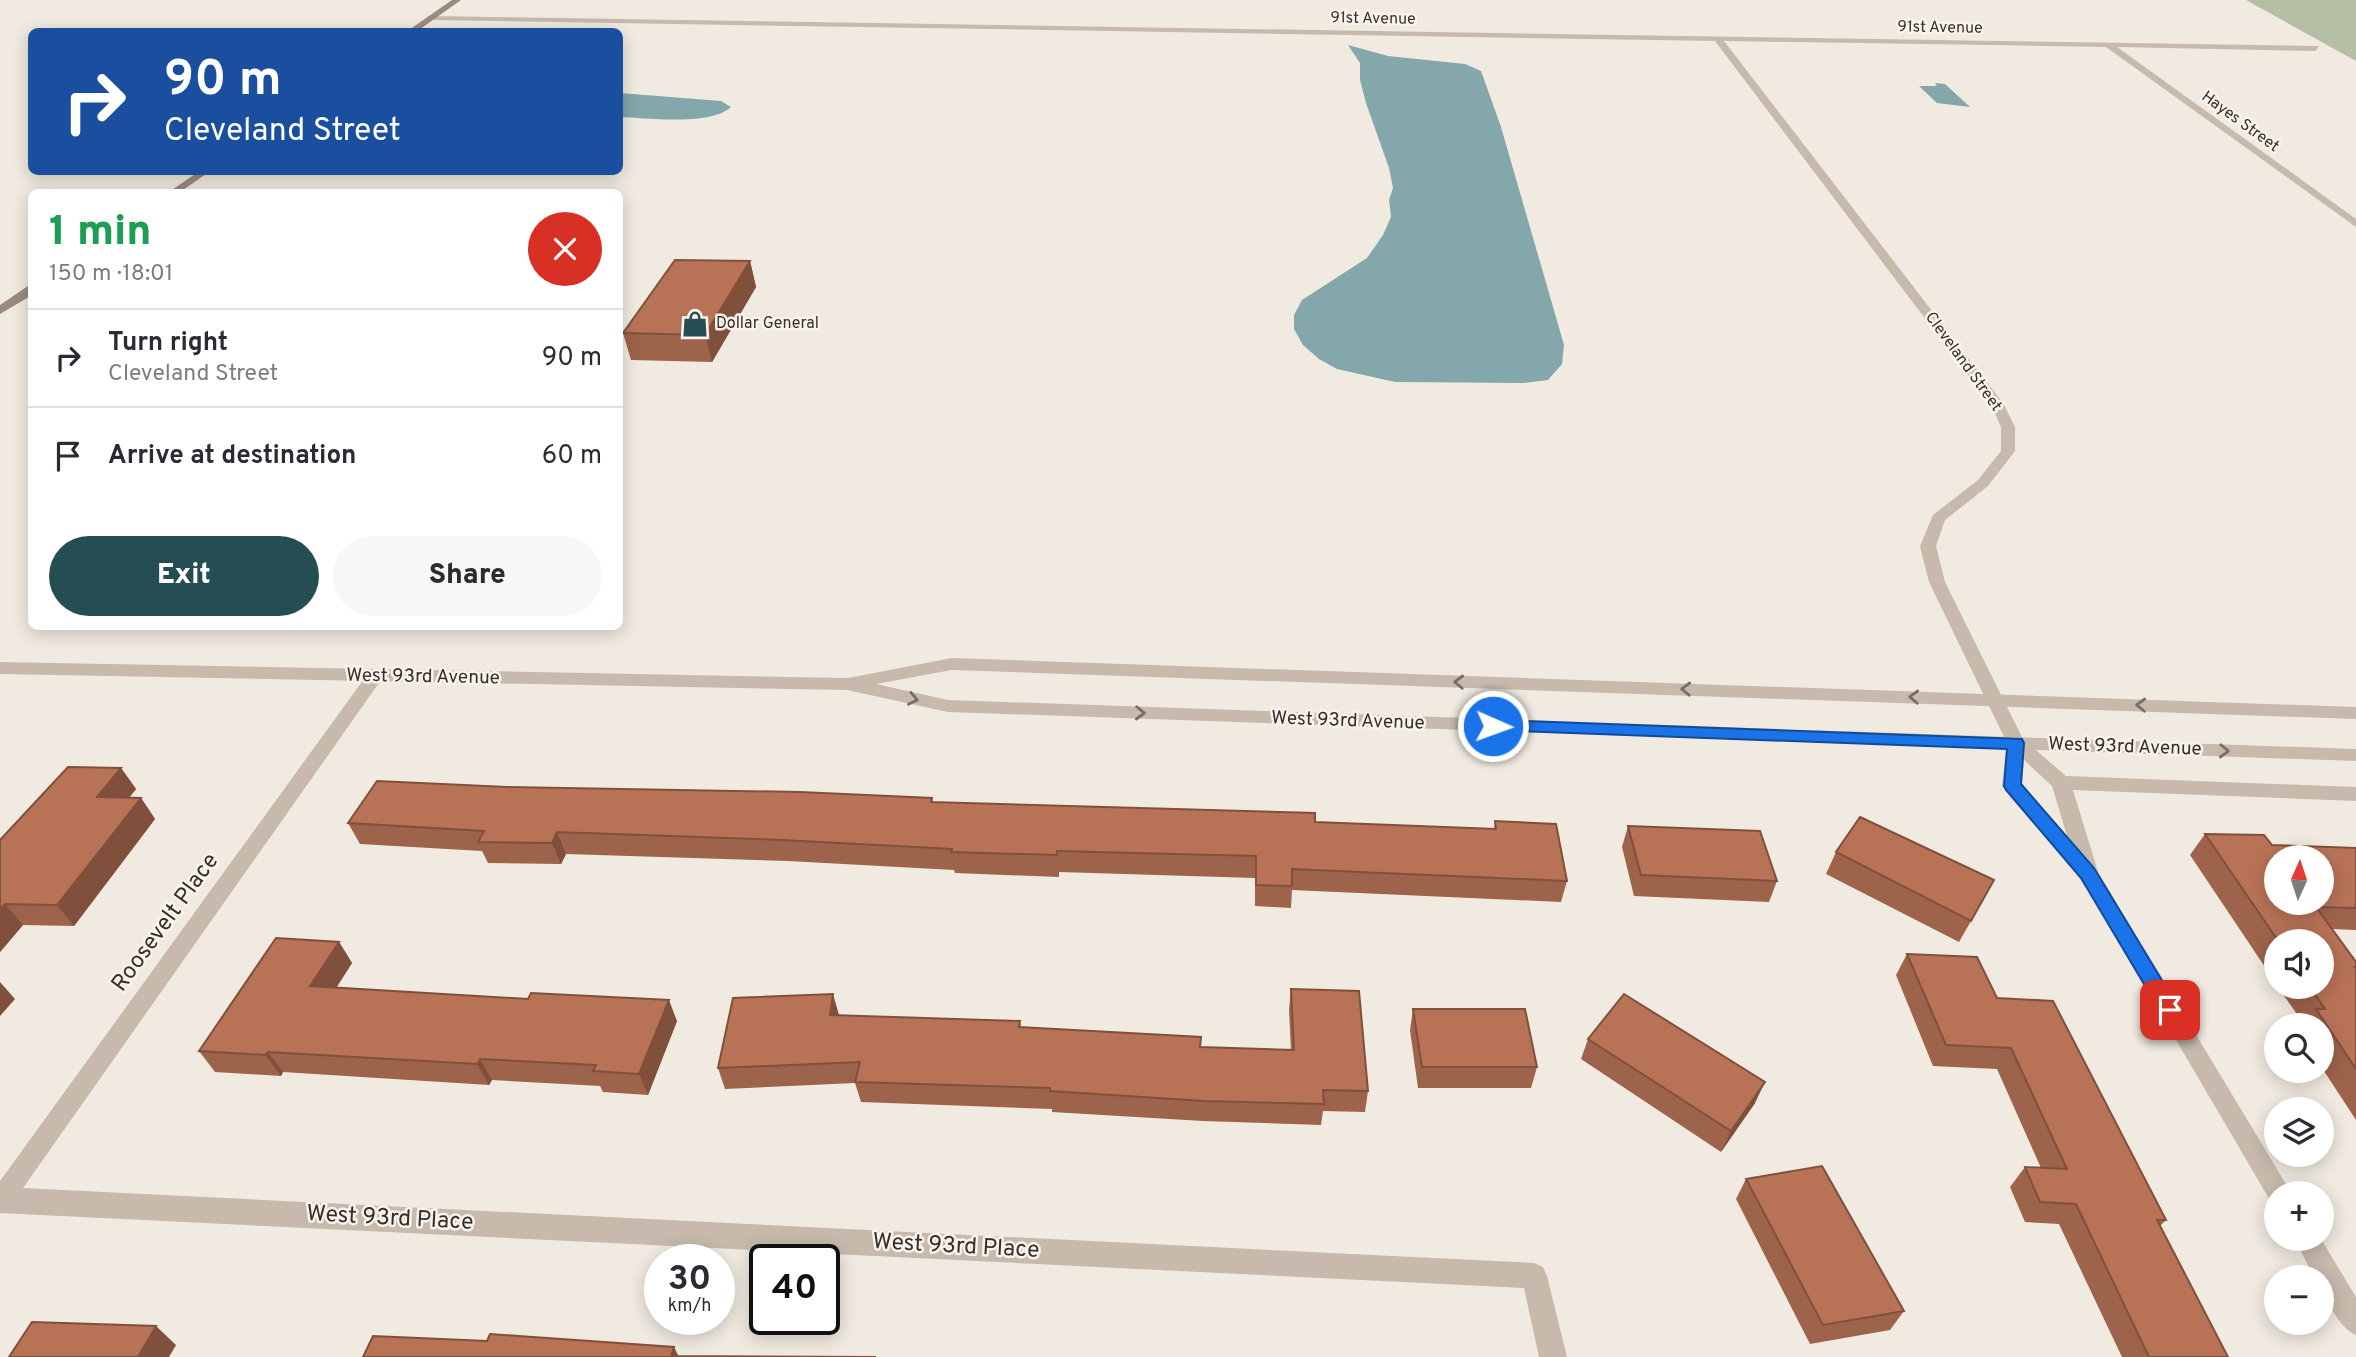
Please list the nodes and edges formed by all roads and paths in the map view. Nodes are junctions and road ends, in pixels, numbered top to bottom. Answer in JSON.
{"nodes":[{"id":1,"x":457,"y":0,"type":"edge"},
{"id":2,"x":430,"y":18,"type":"junction"},
{"id":3,"x":416,"y":28,"type":"edge"},
{"id":4,"x":1717,"y":38,"type":"junction"},
{"id":5,"x":2107,"y":44,"type":"junction"},
{"id":6,"x":2316,"y":48,"type":"dead end"},
{"id":7,"x":200,"y":175,"type":"edge"},
{"id":8,"x":178,"y":189,"type":"edge"},
{"id":9,"x":2356,"y":224,"type":"edge"},
{"id":10,"x":28,"y":292,"type":"edge"},
{"id":11,"x":0,"y":310,"type":"edge"},
{"id":12,"x":0,"y":668,"type":"edge"},
{"id":13,"x":375,"y":676,"type":"junction"},
{"id":14,"x":846,"y":684,"type":"junction"},
{"id":15,"x":1996,"y":700,"type":"junction"},
{"id":16,"x":2356,"y":713,"type":"edge"},
{"id":17,"x":2016,"y":743,"type":"junction"},
{"id":18,"x":2356,"y":755,"type":"edge"},
{"id":19,"x":2061,"y":783,"type":"junction"},
{"id":20,"x":2356,"y":794,"type":"edge"},
{"id":21,"x":2088,"y":873,"type":"junction"},
{"id":22,"x":2272,"y":1181,"type":"edge"},
{"id":23,"x":0,"y":1200,"type":"edge"},
{"id":24,"x":2315,"y":1251,"type":"edge"},
{"id":25,"x":2354,"y":1314,"type":"edge"},
{"id":26,"x":1553,"y":1357,"type":"edge"}],
"edges":[{"from":1,"to":2,"type":"main road"},
{"from":2,"to":3,"type":"main road"},
{"from":2,"to":4,"type":"street","name":"91st Avenue"},
{"from":4,"to":5,"type":"street","name":"91st Avenue"},
{"from":4,"to":15,"type":"street","name":"Cleveland Street"},
{"from":5,"to":6,"type":"street","name":"91st Avenue"},
{"from":5,"to":9,"type":"street","name":"Hayes Street"},
{"from":7,"to":8,"type":"main road"},
{"from":10,"to":11,"type":"main road"},
{"from":12,"to":13,"type":"street","name":"West 93rd Avenue"},
{"from":13,"to":14,"type":"street","name":"West 93rd Avenue"},
{"from":13,"to":23,"type":"street","name":"Roosevelt Place"},
{"from":15,"to":14,"type":"street","name":"West 93rd Avenue","one_way":true},
{"from":14,"to":17,"type":"street","name":"West 93rd Avenue","one_way":true},
{"from":16,"to":15,"type":"street","name":"West 93rd Avenue","one_way":true},
{"from":15,"to":17,"type":"street","name":"Cleveland Street"},
{"from":17,"to":18,"type":"street","name":"West 93rd Avenue","one_way":true},
{"from":17,"to":19,"type":"street","name":"Cleveland Street"},
{"from":17,"to":21,"type":"street"},
{"from":19,"to":20,"type":"street"},
{"from":19,"to":21,"type":"street"},
{"from":21,"to":22,"type":"street"},
{"from":23,"to":26,"type":"street","name":"West 93rd Place"},
{"from":24,"to":25,"type":"street"}]}
